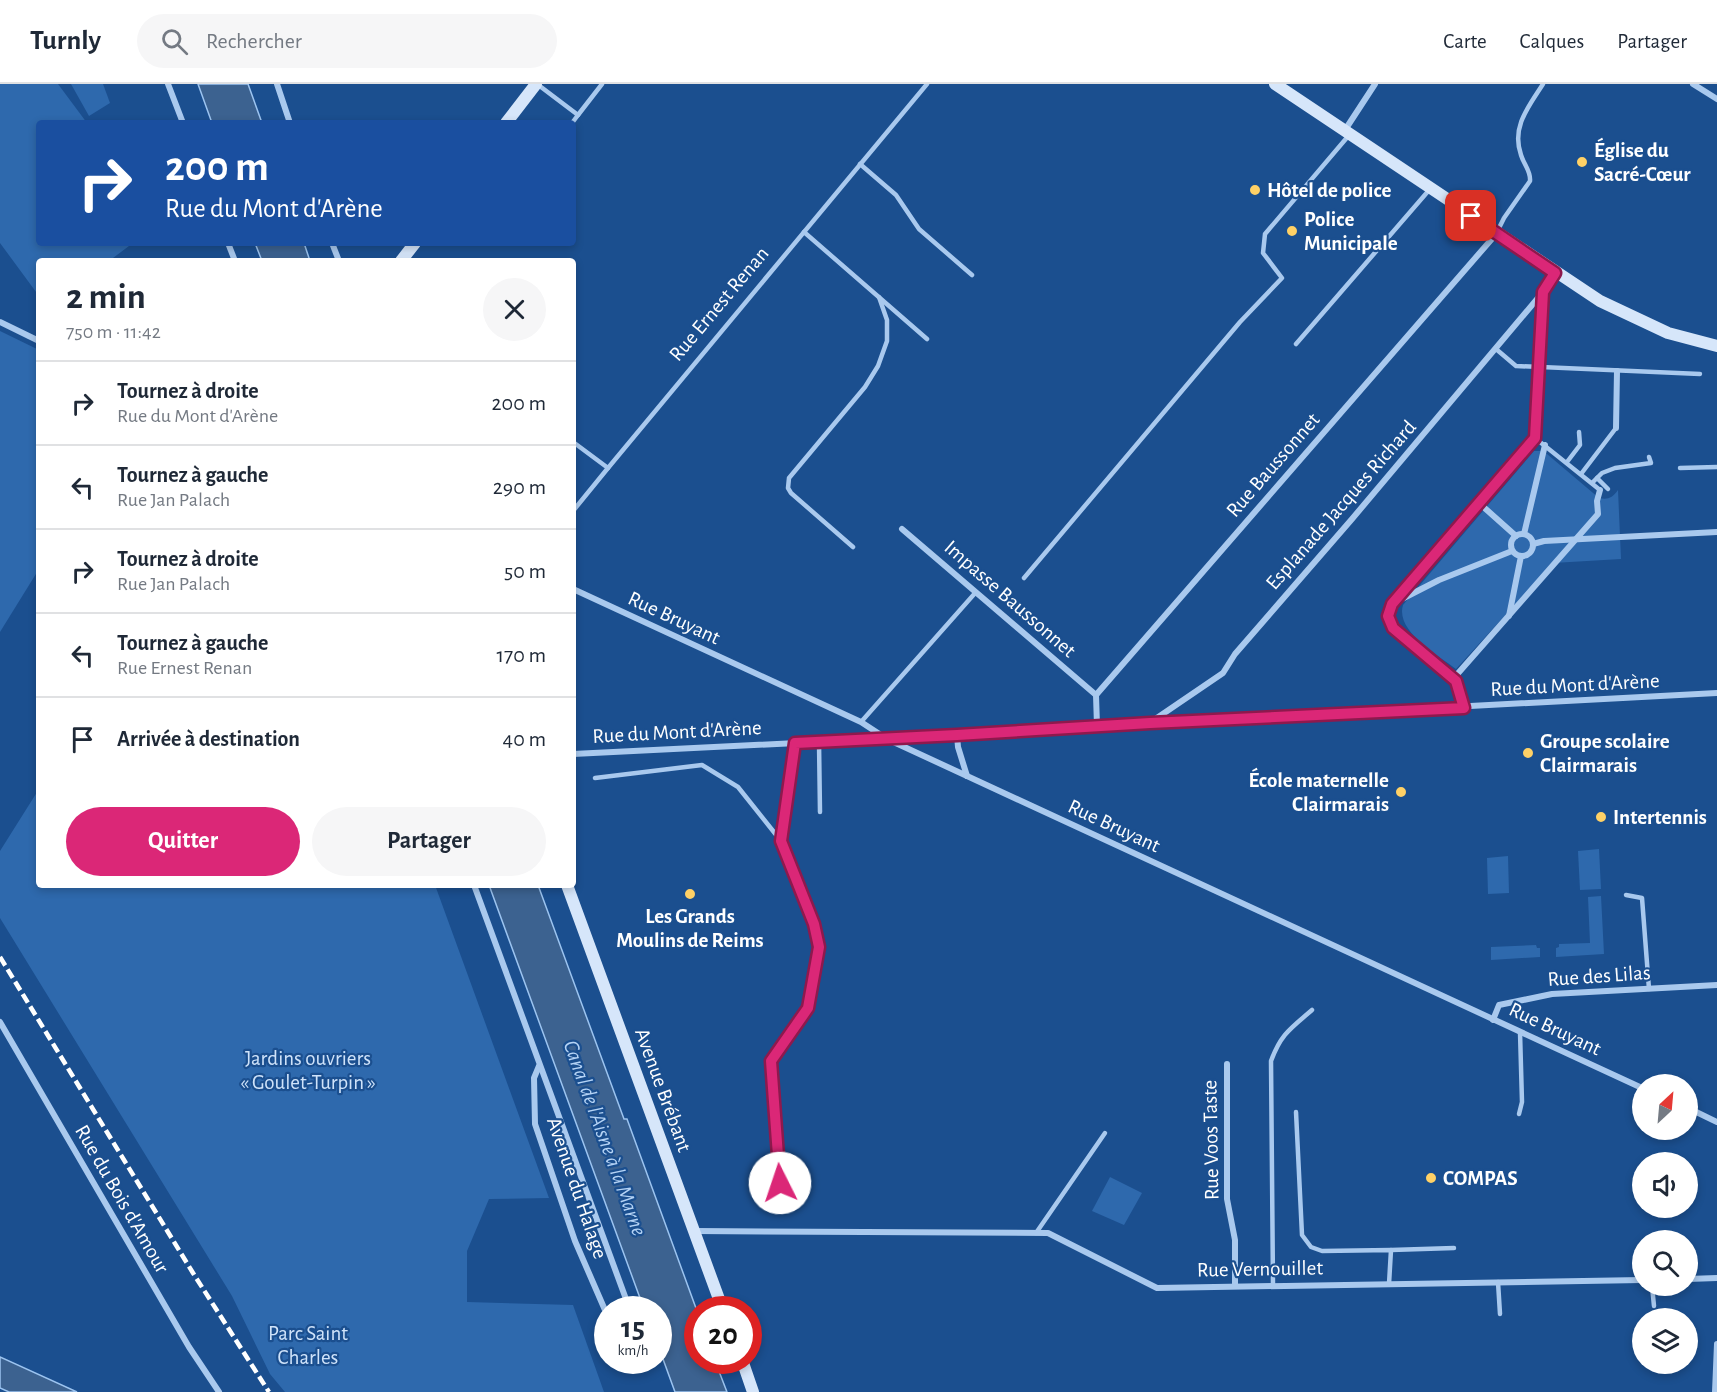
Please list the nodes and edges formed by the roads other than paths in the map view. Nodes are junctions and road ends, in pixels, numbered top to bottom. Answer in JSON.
{"nodes":[{"id":1,"x":168,"y":84,"type":"edge"},
{"id":2,"x":277,"y":84,"type":"edge"},
{"id":3,"x":536,"y":84,"type":"edge"},
{"id":4,"x":602,"y":84,"type":"edge"},
{"id":5,"x":927,"y":84,"type":"edge"},
{"id":6,"x":1275,"y":84,"type":"edge"},
{"id":7,"x":1375,"y":84,"type":"edge"},
{"id":8,"x":1543,"y":84,"type":"edge"},
{"id":9,"x":1693,"y":84,"type":"edge"},
{"id":10,"x":1717,"y":99,"type":"edge"},
{"id":11,"x":578,"y":115,"type":"junction"},
{"id":12,"x":182,"y":120,"type":"edge"},
{"id":13,"x":289,"y":120,"type":"edge"},
{"id":14,"x":508,"y":120,"type":"edge"},
{"id":15,"x":574,"y":120,"type":"edge"},
{"id":16,"x":1348,"y":133,"type":"junction"},
{"id":17,"x":860,"y":164,"type":"junction"},
{"id":18,"x":1430,"y":189,"type":"junction"},
{"id":19,"x":804,"y":232,"type":"junction"},
{"id":20,"x":1497,"y":233,"type":"junction"},
{"id":21,"x":413,"y":246,"type":"edge"},
{"id":22,"x":403,"y":258,"type":"edge"},
{"id":23,"x":1555,"y":273,"type":"junction"},
{"id":24,"x":972,"y":275,"type":"dead end"},
{"id":25,"x":1543,"y":292,"type":"junction"},
{"id":26,"x":879,"y":297,"type":"junction"},
{"id":27,"x":0,"y":322,"type":"edge"},
{"id":28,"x":927,"y":339,"type":"dead end"},
{"id":29,"x":36,"y":340,"type":"edge"},
{"id":30,"x":1296,"y":344,"type":"dead end"},
{"id":31,"x":1717,"y":346,"type":"edge"},
{"id":32,"x":1496,"y":349,"type":"junction"},
{"id":33,"x":1539,"y":367,"type":"junction"},
{"id":34,"x":1617,"y":371,"type":"junction"},
{"id":35,"x":1700,"y":374,"type":"dead end"},
{"id":36,"x":1616,"y":429,"type":"joint"},
{"id":37,"x":1579,"y":432,"type":"dead end"},
{"id":38,"x":1535,"y":438,"type":"junction"},
{"id":39,"x":576,"y":444,"type":"edge"},
{"id":40,"x":1545,"y":445,"type":"junction"},
{"id":41,"x":1649,"y":457,"type":"dead end"},
{"id":42,"x":1567,"y":462,"type":"junction"},
{"id":43,"x":1717,"y":466,"type":"edge"},
{"id":44,"x":608,"y":468,"type":"junction"},
{"id":45,"x":1680,"y":468,"type":"dead end"},
{"id":46,"x":1581,"y":474,"type":"junction"},
{"id":47,"x":1597,"y":478,"type":"junction"},
{"id":48,"x":1592,"y":483,"type":"junction"},
{"id":49,"x":1604,"y":490,"type":"junction"},
{"id":50,"x":1479,"y":503,"type":"junction"},
{"id":51,"x":576,"y":507,"type":"edge"},
{"id":52,"x":902,"y":529,"type":"dead end"},
{"id":53,"x":1717,"y":532,"type":"edge"},
{"id":54,"x":1524,"y":534,"type":"junction"},
{"id":55,"x":1516,"y":536,"type":"junction"},
{"id":56,"x":1576,"y":539,"type":"junction"},
{"id":57,"x":1533,"y":544,"type":"junction"},
{"id":58,"x":853,"y":547,"type":"dead end"},
{"id":59,"x":1512,"y":551,"type":"junction"},
{"id":60,"x":1521,"y":556,"type":"junction"},
{"id":61,"x":1024,"y":578,"type":"dead end"},
{"id":62,"x":576,"y":591,"type":"edge"},
{"id":63,"x":976,"y":592,"type":"junction"},
{"id":64,"x":1392,"y":604,"type":"junction"},
{"id":65,"x":1509,"y":616,"type":"junction"},
{"id":66,"x":1453,"y":679,"type":"junction"},
{"id":67,"x":1717,"y":693,"type":"edge"},
{"id":68,"x":1096,"y":695,"type":"junction"},
{"id":69,"x":1464,"y":708,"type":"junction"},
{"id":70,"x":861,"y":722,"type":"junction"},
{"id":71,"x":1150,"y":723,"type":"junction"},
{"id":72,"x":1097,"y":726,"type":"junction"},
{"id":73,"x":957,"y":735,"type":"junction"},
{"id":74,"x":887,"y":739,"type":"junction"},
{"id":75,"x":819,"y":742,"type":"junction"},
{"id":76,"x":795,"y":743,"type":"junction"},
{"id":77,"x":576,"y":754,"type":"edge"},
{"id":78,"x":967,"y":777,"type":"junction"},
{"id":79,"x":595,"y":778,"type":"dead end"},
{"id":80,"x":820,"y":812,"type":"dead end"},
{"id":81,"x":781,"y":841,"type":"junction"},
{"id":82,"x":475,"y":888,"type":"edge"},
{"id":83,"x":568,"y":888,"type":"edge"},
{"id":84,"x":1626,"y":895,"type":"dead end"},
{"id":85,"x":1717,"y":985,"type":"edge"},
{"id":86,"x":1649,"y":989,"type":"junction"},
{"id":87,"x":1311,"y":1010,"type":"dead end"},
{"id":88,"x":1493,"y":1020,"type":"junction"},
{"id":89,"x":0,"y":1022,"type":"edge"},
{"id":90,"x":1520,"y":1032,"type":"junction"},
{"id":91,"x":1227,"y":1065,"type":"dead end"},
{"id":92,"x":539,"y":1066,"type":"junction"},
{"id":93,"x":1632,"y":1083,"type":"edge"},
{"id":94,"x":1296,"y":1112,"type":"dead end"},
{"id":95,"x":1698,"y":1113,"type":"edge"},
{"id":96,"x":1518,"y":1114,"type":"dead end"},
{"id":97,"x":1717,"y":1122,"type":"edge"},
{"id":98,"x":1105,"y":1133,"type":"dead end"},
{"id":99,"x":780,"y":1183,"type":"dead end"},
{"id":100,"x":694,"y":1231,"type":"junction"},
{"id":101,"x":1036,"y":1233,"type":"junction"},
{"id":102,"x":1454,"y":1248,"type":"dead end"},
{"id":103,"x":1391,"y":1250,"type":"junction"},
{"id":104,"x":1717,"y":1278,"type":"edge"},
{"id":105,"x":1698,"y":1279,"type":"edge"},
{"id":106,"x":1632,"y":1280,"type":"edge"},
{"id":107,"x":1498,"y":1282,"type":"junction"},
{"id":108,"x":1389,"y":1284,"type":"junction"},
{"id":109,"x":1273,"y":1285,"type":"junction"},
{"id":110,"x":1235,"y":1286,"type":"junction"},
{"id":111,"x":599,"y":1296,"type":"edge"},
{"id":112,"x":625,"y":1296,"type":"edge"},
{"id":113,"x":718,"y":1296,"type":"edge"},
{"id":114,"x":1653,"y":1296,"type":"edge"},
{"id":115,"x":1654,"y":1306,"type":"dead end"},
{"id":116,"x":1500,"y":1314,"type":"dead end"},
{"id":117,"x":1717,"y":1344,"type":"edge"},
{"id":118,"x":747,"y":1374,"type":"edge"},
{"id":119,"x":219,"y":1392,"type":"edge"},
{"id":120,"x":753,"y":1392,"type":"edge"},
{"id":121,"x":1715,"y":1392,"type":"edge"}],
"edges":[{"from":1,"to":12,"type":"street"},
{"from":2,"to":13,"type":"street"},
{"from":3,"to":11,"type":"lane"},
{"from":3,"to":14,"type":"main road"},
{"from":4,"to":11,"type":"lane"},
{"from":5,"to":17,"type":"lane","name":"Rue Ernest Renan"},
{"from":6,"to":16,"type":"main road"},
{"from":7,"to":16,"type":"street"},
{"from":8,"to":20,"type":"lane"},
{"from":9,"to":10,"type":"street"},
{"from":11,"to":15,"type":"lane"},
{"from":16,"to":18,"type":"main road"},
{"from":16,"to":61,"type":"lane"},
{"from":17,"to":19,"type":"lane","name":"Rue Ernest Renan"},
{"from":17,"to":24,"type":"lane"},
{"from":18,"to":20,"type":"main road"},
{"from":18,"to":30,"type":"lane"},
{"from":19,"to":26,"type":"lane"},
{"from":19,"to":44,"type":"lane","name":"Rue Ernest Renan"},
{"from":20,"to":23,"type":"main road"},
{"from":20,"to":68,"type":"street","name":"Rue Baussonnet"},
{"from":21,"to":22,"type":"main road"},
{"from":23,"to":25,"type":"street","name":"Esplanade Jacques Richard"},
{"from":23,"to":31,"type":"main road"},
{"from":25,"to":32,"type":"street","name":"Esplanade Jacques Richard"},
{"from":25,"to":33,"type":"street"},
{"from":26,"to":28,"type":"lane"},
{"from":26,"to":58,"type":"lane"},
{"from":27,"to":29,"type":"street"},
{"from":32,"to":33,"type":"lane"},
{"from":32,"to":71,"type":"street","name":"Esplanade Jacques Richard"},
{"from":33,"to":34,"type":"lane"},
{"from":33,"to":38,"type":"street"},
{"from":34,"to":35,"type":"lane"},
{"from":34,"to":36,"type":"street"},
{"from":36,"to":46,"type":"lane"},
{"from":37,"to":42,"type":"lane"},
{"from":38,"to":40,"type":"lane"},
{"from":38,"to":50,"type":"street"},
{"from":39,"to":44,"type":"lane"},
{"from":40,"to":42,"type":"lane"},
{"from":40,"to":54,"type":"street"},
{"from":41,"to":47,"type":"lane"},
{"from":42,"to":46,"type":"lane"},
{"from":43,"to":45,"type":"lane"},
{"from":44,"to":51,"type":"lane","name":"Rue Ernest Renan"},
{"from":46,"to":48,"type":"lane"},
{"from":47,"to":48,"type":"lane"},
{"from":47,"to":49,"type":"lane"},
{"from":48,"to":49,"type":"lane"},
{"from":49,"to":56,"type":"street"},
{"from":50,"to":55,"type":"street"},
{"from":50,"to":64,"type":"street"},
{"from":52,"to":63,"type":"street","name":"Impasse Baussonnet"},
{"from":53,"to":56,"type":"street"},
{"from":54,"to":55,"type":"street"},
{"from":54,"to":57,"type":"street"},
{"from":55,"to":59,"type":"street"},
{"from":56,"to":57,"type":"street"},
{"from":56,"to":65,"type":"street"},
{"from":57,"to":60,"type":"street"},
{"from":59,"to":60,"type":"street"},
{"from":59,"to":64,"type":"street"},
{"from":60,"to":65,"type":"street"},
{"from":62,"to":70,"type":"street","name":"Rue Bruyant"},
{"from":63,"to":68,"type":"street","name":"Impasse Baussonnet"},
{"from":63,"to":70,"type":"lane"},
{"from":64,"to":66,"type":"street"},
{"from":65,"to":66,"type":"street"},
{"from":66,"to":69,"type":"street"},
{"from":67,"to":69,"type":"street","name":"Rue du Mont d'Arène"},
{"from":68,"to":72,"type":"street"},
{"from":69,"to":71,"type":"street","name":"Rue du Mont d'Arène"},
{"from":70,"to":74,"type":"street","name":"Rue Bruyant"},
{"from":71,"to":72,"type":"street","name":"Rue du Mont d'Arène"},
{"from":72,"to":73,"type":"street","name":"Rue du Mont d'Arène"},
{"from":73,"to":74,"type":"street","name":"Rue du Mont d'Arène"},
{"from":73,"to":78,"type":"street"},
{"from":74,"to":75,"type":"street","name":"Rue du Mont d'Arène"},
{"from":74,"to":78,"type":"street","name":"Rue Bruyant"},
{"from":75,"to":76,"type":"street","name":"Rue du Mont d'Arène"},
{"from":75,"to":80,"type":"lane"},
{"from":76,"to":77,"type":"street","name":"Rue du Mont d'Arène"},
{"from":76,"to":81,"type":"lane"},
{"from":78,"to":88,"type":"street","name":"Rue Bruyant"},
{"from":79,"to":81,"type":"lane"},
{"from":81,"to":99,"type":"lane"},
{"from":82,"to":92,"type":"street","name":"Avenue du Halage"},
{"from":83,"to":100,"type":"main road","name":"Avenue Brébant"},
{"from":84,"to":86,"type":"lane"},
{"from":85,"to":86,"type":"street","name":"Rue des Lilas"},
{"from":86,"to":88,"type":"street","name":"Rue des Lilas"},
{"from":87,"to":109,"type":"lane"},
{"from":88,"to":90,"type":"street","name":"Rue Bruyant"},
{"from":89,"to":119,"type":"street","name":"Rue du Bois d'Amour"},
{"from":90,"to":93,"type":"street","name":"Rue Bruyant"},
{"from":90,"to":96,"type":"lane"},
{"from":91,"to":110,"type":"street","name":"Rue Voos Taste"},
{"from":92,"to":111,"type":"street","name":"Avenue du Halage"},
{"from":92,"to":112,"type":"street","name":"Avenue du Halage"},
{"from":94,"to":103,"type":"lane"},
{"from":95,"to":97,"type":"street"},
{"from":98,"to":101,"type":"lane"},
{"from":100,"to":101,"type":"street","name":"Rue Vernouillet"},
{"from":100,"to":113,"type":"main road","name":"Avenue Brébant"},
{"from":101,"to":110,"type":"street","name":"Rue Vernouillet"},
{"from":102,"to":103,"type":"lane"},
{"from":103,"to":108,"type":"lane"},
{"from":104,"to":105,"type":"street"},
{"from":106,"to":107,"type":"street","name":"Rue Vernouillet"},
{"from":107,"to":108,"type":"street","name":"Rue Vernouillet"},
{"from":107,"to":116,"type":"lane"},
{"from":108,"to":109,"type":"street","name":"Rue Vernouillet"},
{"from":109,"to":110,"type":"street","name":"Rue Vernouillet"},
{"from":114,"to":115,"type":"lane"},
{"from":117,"to":121,"type":"street"},
{"from":118,"to":120,"type":"main road"}]}
